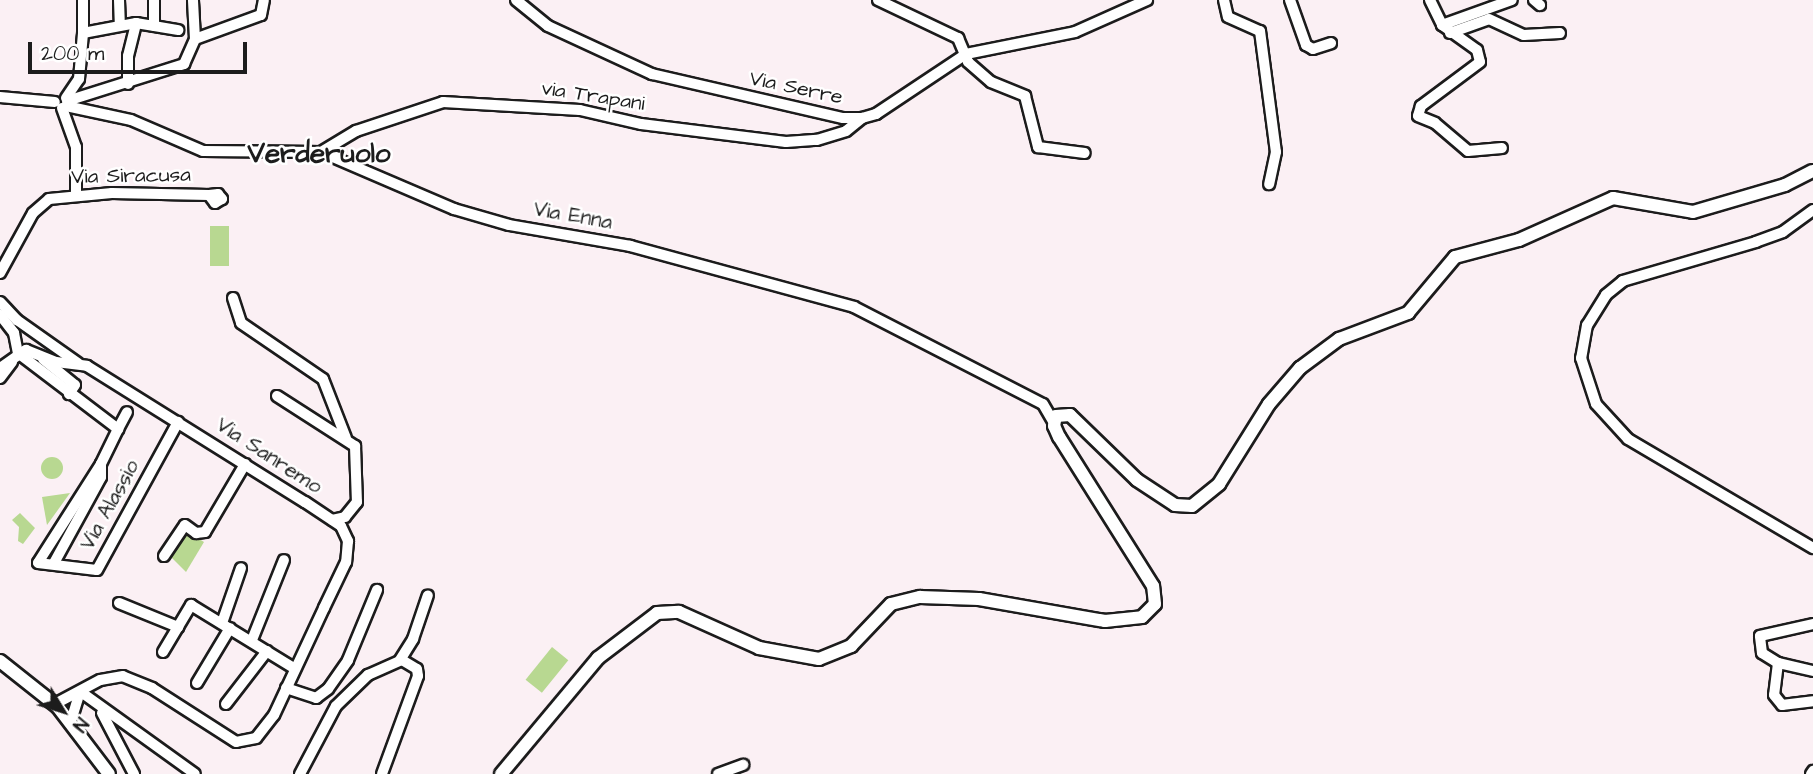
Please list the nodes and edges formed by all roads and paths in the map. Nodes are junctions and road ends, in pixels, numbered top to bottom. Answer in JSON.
{"nodes":[{"id":1,"x":83,"y":0,"type":"edge"},
{"id":2,"x":119,"y":0,"type":"edge"},
{"id":3,"x":154,"y":0,"type":"edge"},
{"id":4,"x":192,"y":0,"type":"edge"},
{"id":5,"x":264,"y":0,"type":"edge"},
{"id":6,"x":516,"y":0,"type":"edge"},
{"id":7,"x":878,"y":0,"type":"edge"},
{"id":8,"x":1147,"y":0,"type":"edge"},
{"id":9,"x":1224,"y":0,"type":"edge"},
{"id":10,"x":1290,"y":0,"type":"edge"},
{"id":11,"x":1430,"y":0,"type":"edge"},
{"id":12,"x":1512,"y":0,"type":"edge"},
{"id":13,"x":136,"y":23,"type":"junction"},
{"id":14,"x":120,"y":24,"type":"junction"},
{"id":15,"x":1442,"y":25,"type":"junction"},
{"id":16,"x":154,"y":26,"type":"junction"},
{"id":17,"x":178,"y":30,"type":"dead end"},
{"id":18,"x":83,"y":33,"type":"junction"},
{"id":19,"x":1450,"y":33,"type":"junction"},
{"id":20,"x":1560,"y":33,"type":"dead end"},
{"id":21,"x":195,"y":38,"type":"junction"},
{"id":22,"x":1331,"y":43,"type":"dead end"},
{"id":23,"x":966,"y":54,"type":"junction"},
{"id":24,"x":128,"y":84,"type":"junction"},
{"id":25,"x":0,"y":97,"type":"edge"},
{"id":26,"x":63,"y":103,"type":"junction"},
{"id":27,"x":862,"y":118,"type":"junction"},
{"id":28,"x":1502,"y":148,"type":"dead end"},
{"id":29,"x":321,"y":152,"type":"junction"},
{"id":30,"x":1086,"y":153,"type":"dead end"},
{"id":31,"x":1813,"y":171,"type":"edge"},
{"id":32,"x":1269,"y":184,"type":"dead end"},
{"id":33,"x":76,"y":194,"type":"junction"},
{"id":34,"x":209,"y":195,"type":"dead end"},
{"id":35,"x":1813,"y":210,"type":"edge"},
{"id":36,"x":2,"y":265,"type":"edge"},
{"id":37,"x":0,"y":273,"type":"edge"},
{"id":38,"x":233,"y":298,"type":"dead end"},
{"id":39,"x":0,"y":302,"type":"edge"},
{"id":40,"x":0,"y":315,"type":"edge"},
{"id":41,"x":18,"y":353,"type":"junction"},
{"id":42,"x":37,"y":353,"type":"junction"},
{"id":43,"x":78,"y":363,"type":"junction"},
{"id":44,"x":0,"y":368,"type":"edge"},
{"id":45,"x":0,"y":378,"type":"edge"},
{"id":46,"x":69,"y":394,"type":"junction"},
{"id":47,"x":277,"y":396,"type":"dead end"},
{"id":48,"x":127,"y":412,"type":"dead end"},
{"id":49,"x":1054,"y":421,"type":"junction"},
{"id":50,"x":178,"y":422,"type":"junction"},
{"id":51,"x":118,"y":429,"type":"junction"},
{"id":52,"x":346,"y":438,"type":"junction"},
{"id":53,"x":102,"y":464,"type":"junction"},
{"id":54,"x":245,"y":464,"type":"junction"},
{"id":55,"x":332,"y":520,"type":"junction"},
{"id":56,"x":1813,"y":548,"type":"edge"},
{"id":57,"x":164,"y":556,"type":"dead end"},
{"id":58,"x":284,"y":560,"type":"dead end"},
{"id":59,"x":54,"y":563,"type":"junction"},
{"id":60,"x":241,"y":568,"type":"dead end"},
{"id":61,"x":377,"y":590,"type":"dead end"},
{"id":62,"x":428,"y":595,"type":"dead end"},
{"id":63,"x":119,"y":603,"type":"dead end"},
{"id":64,"x":1813,"y":624,"type":"edge"},
{"id":65,"x":226,"y":626,"type":"junction"},
{"id":66,"x":178,"y":627,"type":"junction"},
{"id":67,"x":252,"y":640,"type":"junction"},
{"id":68,"x":267,"y":651,"type":"junction"},
{"id":69,"x":163,"y":652,"type":"dead end"},
{"id":70,"x":400,"y":660,"type":"junction"},
{"id":71,"x":0,"y":661,"type":"edge"},
{"id":72,"x":1778,"y":663,"type":"junction"},
{"id":73,"x":294,"y":668,"type":"junction"},
{"id":74,"x":1813,"y":671,"type":"edge"},
{"id":75,"x":197,"y":683,"type":"dead end"},
{"id":76,"x":286,"y":688,"type":"junction"},
{"id":77,"x":80,"y":692,"type":"junction"},
{"id":78,"x":1813,"y":701,"type":"edge"},
{"id":79,"x":55,"y":704,"type":"junction"},
{"id":80,"x":226,"y":704,"type":"dead end"},
{"id":81,"x":100,"y":710,"type":"junction"},
{"id":82,"x":71,"y":721,"type":"junction"},
{"id":83,"x":743,"y":765,"type":"dead end"},
{"id":84,"x":109,"y":774,"type":"edge"},
{"id":85,"x":134,"y":774,"type":"edge"},
{"id":86,"x":195,"y":774,"type":"edge"},
{"id":87,"x":300,"y":774,"type":"edge"},
{"id":88,"x":382,"y":774,"type":"edge"},
{"id":89,"x":501,"y":774,"type":"edge"},
{"id":90,"x":718,"y":774,"type":"edge"}],
"edges":[{"from":1,"to":18,"type":"street"},
{"from":2,"to":14,"type":"street"},
{"from":3,"to":16,"type":"street"},
{"from":4,"to":21,"type":"street"},
{"from":5,"to":21,"type":"street"},
{"from":6,"to":27,"type":"street","name":"Via Serre"},
{"from":7,"to":23,"type":"street"},
{"from":8,"to":23,"type":"street","name":"Via Serre"},
{"from":9,"to":32,"type":"street"},
{"from":10,"to":22,"type":"street"},
{"from":11,"to":15,"type":"street"},
{"from":12,"to":15,"type":"street"},
{"from":13,"to":14,"type":"street"},
{"from":13,"to":16,"type":"street"},
{"from":13,"to":24,"type":"street"},
{"from":14,"to":18,"type":"street"},
{"from":15,"to":19,"type":"street"},
{"from":16,"to":17,"type":"street"},
{"from":18,"to":26,"type":"street"},
{"from":19,"to":20,"type":"street"},
{"from":19,"to":28,"type":"street"},
{"from":21,"to":24,"type":"street"},
{"from":23,"to":27,"type":"street","name":"Via Serre"},
{"from":23,"to":30,"type":"street"},
{"from":24,"to":26,"type":"street"},
{"from":25,"to":26,"type":"street"},
{"from":26,"to":29,"type":"street","name":"Via Enna"},
{"from":26,"to":33,"type":"street"},
{"from":27,"to":29,"type":"street","name":"via Trapani"},
{"from":29,"to":49,"type":"street","name":"Via Enna"},
{"from":31,"to":49,"type":"main road"},
{"from":33,"to":34,"type":"street","name":"Via Siracusa"},
{"from":33,"to":36,"type":"street","name":"Via Siracusa"},
{"from":35,"to":56,"type":"street"},
{"from":36,"to":37,"type":"street","name":"Via Siracusa"},
{"from":38,"to":52,"type":"street"},
{"from":39,"to":43,"type":"street"},
{"from":40,"to":41,"type":"street"},
{"from":41,"to":42,"type":"street","name":"Via Sanremo"},
{"from":41,"to":44,"type":"street"},
{"from":41,"to":45,"type":"street"},
{"from":41,"to":46,"type":"street"},
{"from":42,"to":43,"type":"street","name":"Via Sanremo"},
{"from":42,"to":46,"type":"street"},
{"from":43,"to":50,"type":"street","name":"Via Sanremo"},
{"from":46,"to":51,"type":"street"},
{"from":47,"to":52,"type":"street"},
{"from":48,"to":51,"type":"street"},
{"from":49,"to":89,"type":"main road"},
{"from":50,"to":54,"type":"street","name":"Via Sanremo"},
{"from":50,"to":59,"type":"street","name":"Via Alassio"},
{"from":51,"to":53,"type":"street"},
{"from":52,"to":55,"type":"street"},
{"from":53,"to":59,"type":"street"},
{"from":53,"to":59,"type":"street"},
{"from":54,"to":55,"type":"street","name":"Via Sanremo"},
{"from":54,"to":57,"type":"street"},
{"from":55,"to":73,"type":"street","name":"Via Sanremo"},
{"from":58,"to":67,"type":"street"},
{"from":60,"to":65,"type":"street"},
{"from":61,"to":76,"type":"street"},
{"from":62,"to":70,"type":"street"},
{"from":63,"to":66,"type":"street"},
{"from":64,"to":72,"type":"street"},
{"from":65,"to":66,"type":"street"},
{"from":65,"to":67,"type":"street"},
{"from":65,"to":75,"type":"street"},
{"from":66,"to":69,"type":"street"},
{"from":67,"to":68,"type":"street"},
{"from":68,"to":73,"type":"street"},
{"from":68,"to":80,"type":"street"},
{"from":70,"to":87,"type":"street"},
{"from":70,"to":88,"type":"street"},
{"from":71,"to":79,"type":"main road"},
{"from":72,"to":74,"type":"street"},
{"from":72,"to":78,"type":"street"},
{"from":73,"to":76,"type":"street","name":"Via Sanremo"},
{"from":76,"to":77,"type":"street","name":"Via Sanremo"},
{"from":77,"to":79,"type":"street","name":"Via Sanremo"},
{"from":77,"to":81,"type":"street"},
{"from":77,"to":82,"type":"street"},
{"from":79,"to":82,"type":"main road"},
{"from":81,"to":85,"type":"street"},
{"from":81,"to":86,"type":"street"},
{"from":82,"to":84,"type":"main road"},
{"from":83,"to":90,"type":"street"}]}
